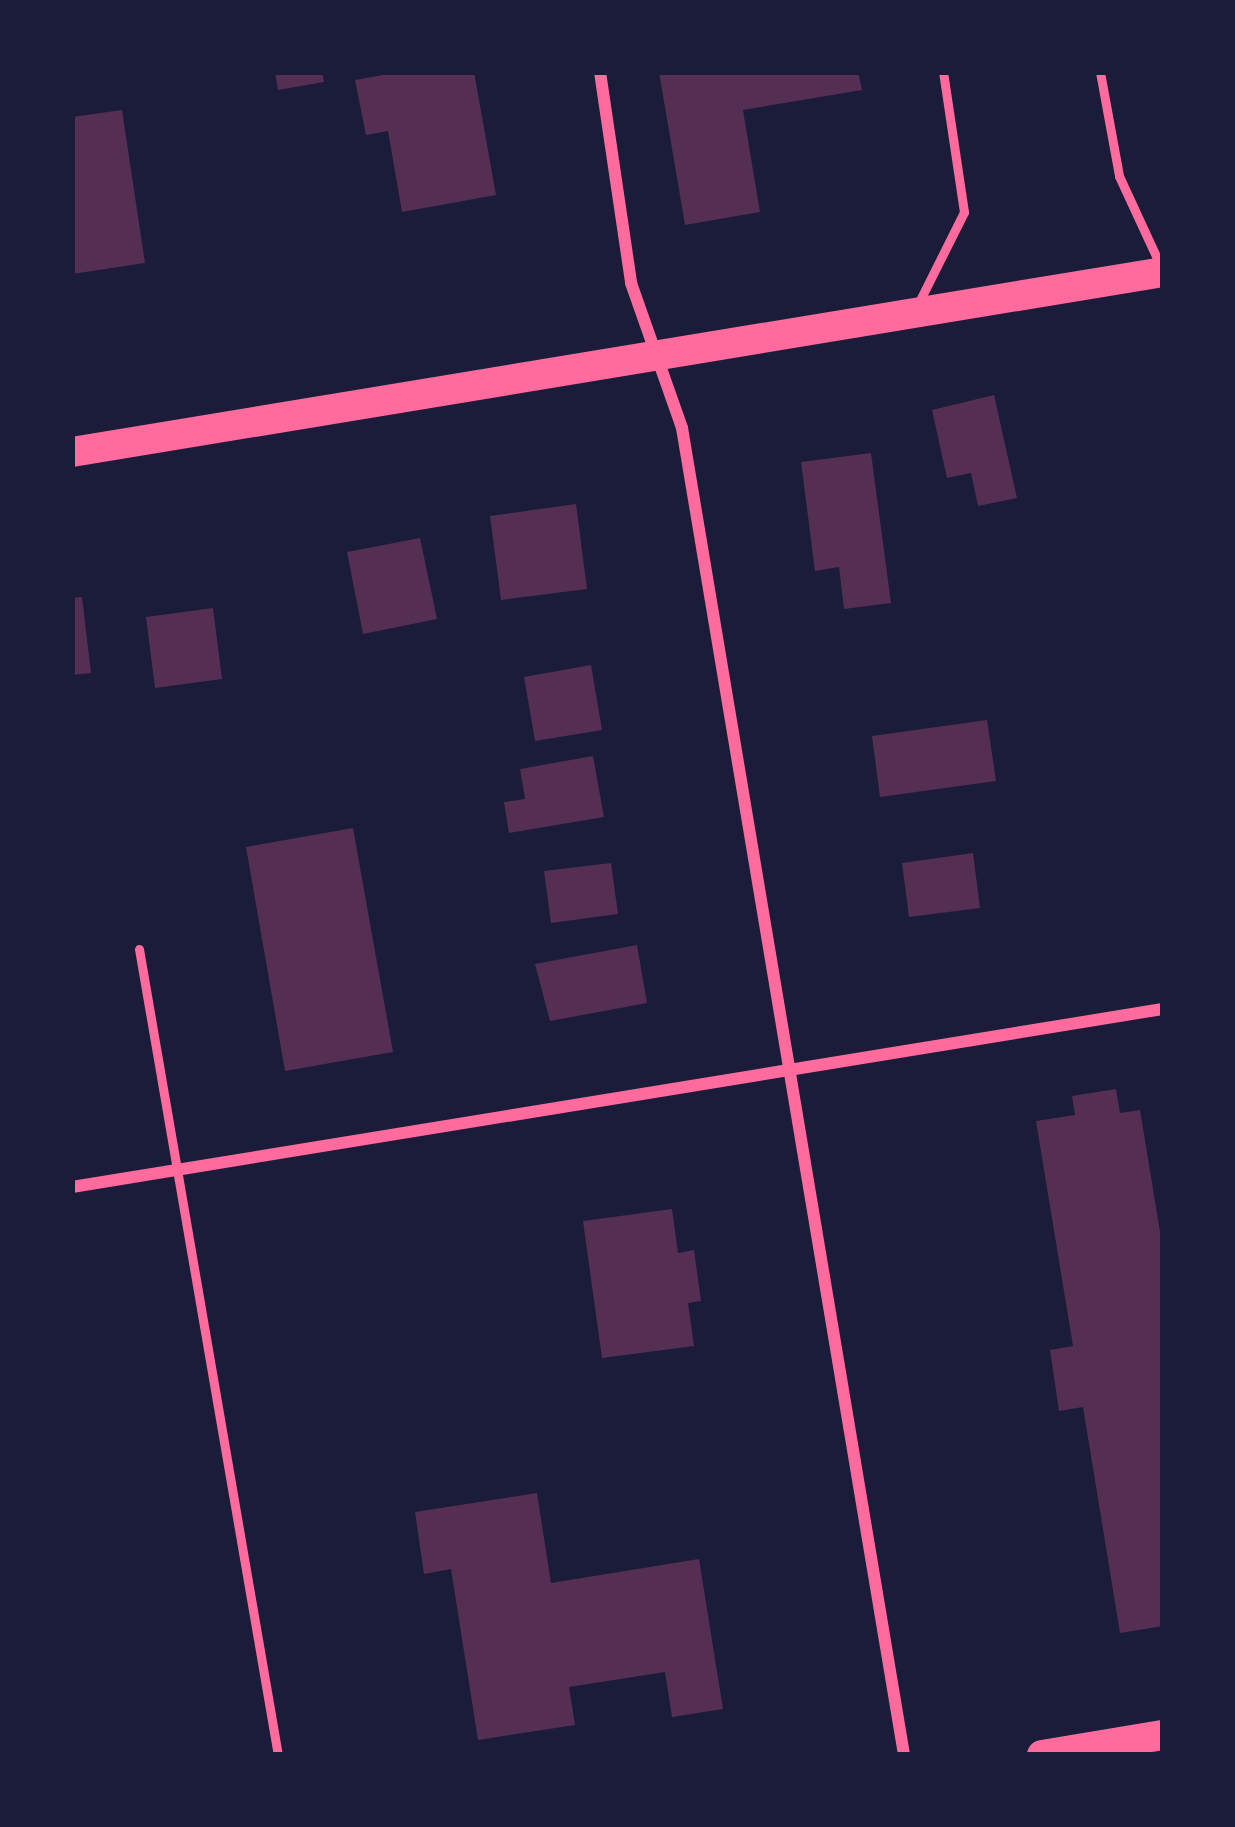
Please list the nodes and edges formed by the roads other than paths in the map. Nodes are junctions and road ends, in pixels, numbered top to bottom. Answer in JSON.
{"nodes":[{"id":1,"x":600,"y":72,"type":"edge"},
{"id":2,"x":943,"y":72,"type":"edge"},
{"id":3,"x":1100,"y":72,"type":"edge"},
{"id":4,"x":1163,"y":272,"type":"edge"},
{"id":5,"x":913,"y":314,"type":"junction"},
{"id":6,"x":659,"y":356,"type":"junction"},
{"id":7,"x":72,"y":452,"type":"edge"},
{"id":8,"x":140,"y":949,"type":"dead end"},
{"id":9,"x":1163,"y":1009,"type":"edge"},
{"id":10,"x":786,"y":1069,"type":"junction"},
{"id":11,"x":178,"y":1170,"type":"junction"},
{"id":12,"x":72,"y":1187,"type":"edge"},
{"id":13,"x":1163,"y":1735,"type":"edge"},
{"id":14,"x":278,"y":1755,"type":"edge"},
{"id":15,"x":904,"y":1755,"type":"edge"},
{"id":16,"x":1042,"y":1755,"type":"edge"}],
"edges":[{"from":1,"to":6,"type":"street"},
{"from":2,"to":5,"type":"lane"},
{"from":3,"to":4,"type":"lane"},
{"from":4,"to":5,"type":"main road"},
{"from":5,"to":6,"type":"main road"},
{"from":6,"to":7,"type":"main road"},
{"from":6,"to":10,"type":"street"},
{"from":8,"to":11,"type":"lane"},
{"from":9,"to":10,"type":"street"},
{"from":10,"to":11,"type":"street"},
{"from":10,"to":15,"type":"street"},
{"from":11,"to":12,"type":"street"},
{"from":11,"to":14,"type":"lane"},
{"from":13,"to":16,"type":"main road"}]}
